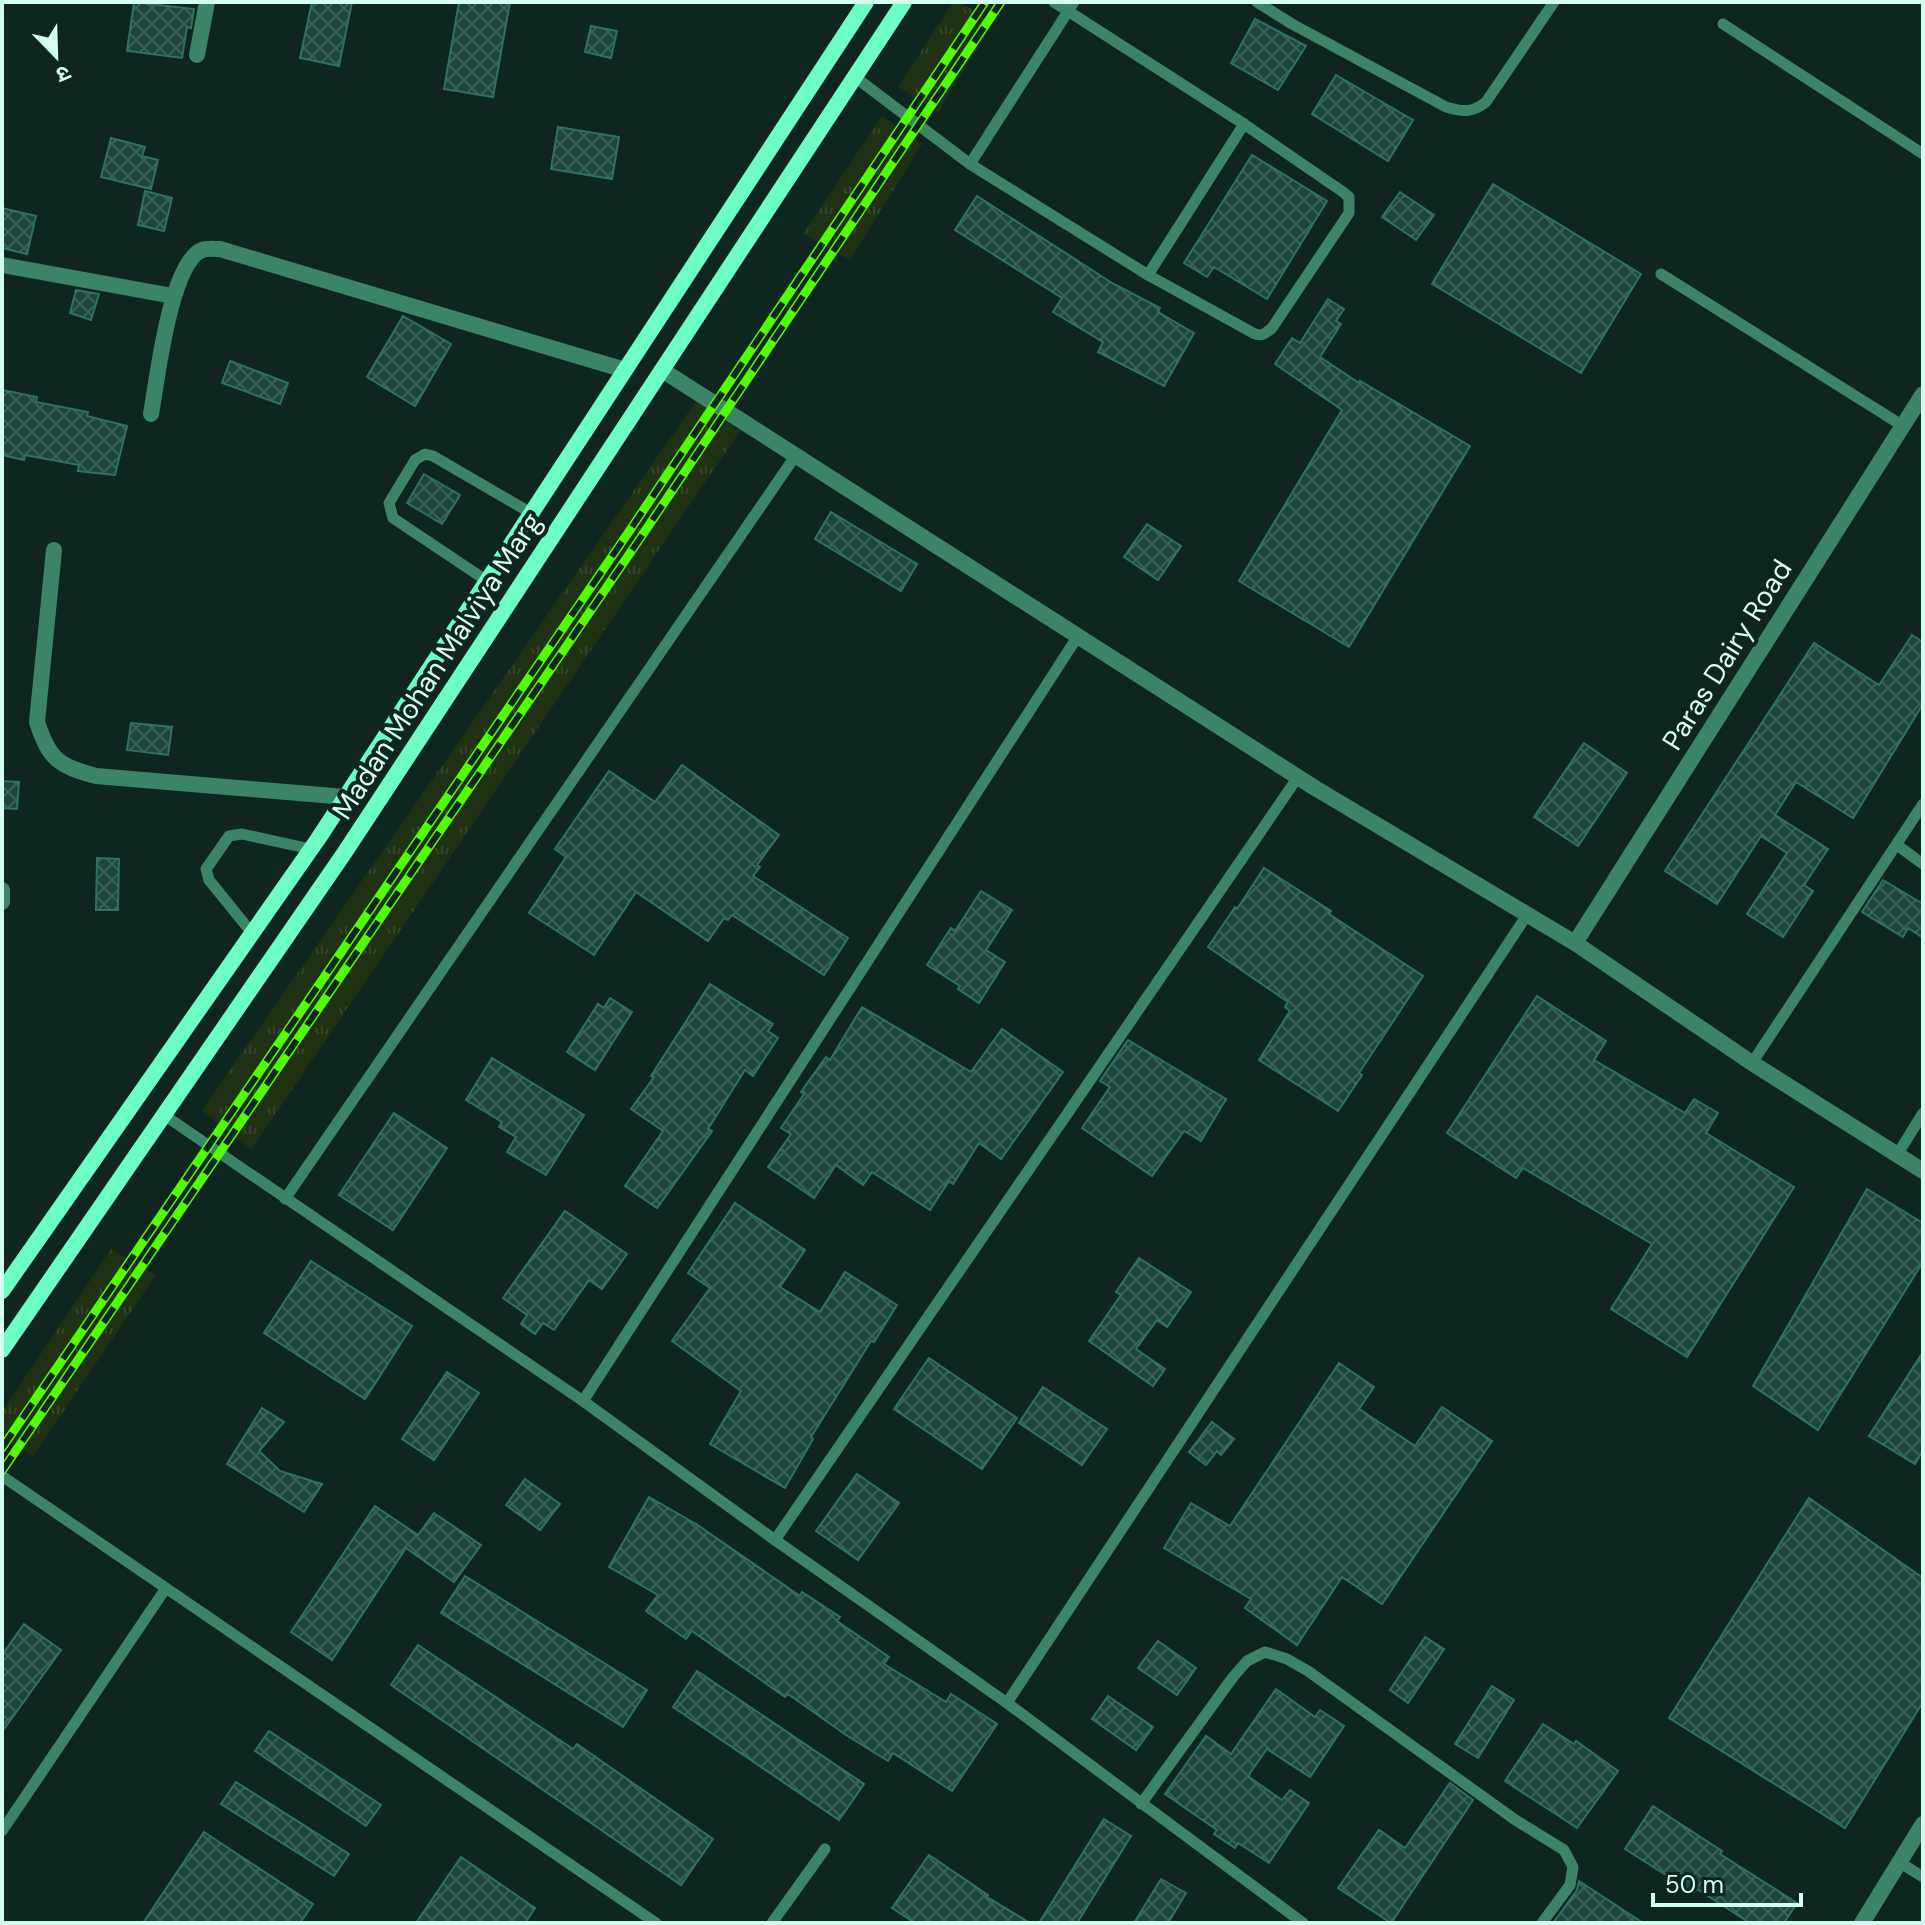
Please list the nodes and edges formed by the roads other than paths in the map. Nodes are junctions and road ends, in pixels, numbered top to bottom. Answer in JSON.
{"nodes":[{"id":1,"x":207,"y":2,"type":"edge"},
{"id":2,"x":866,"y":2,"type":"edge"},
{"id":3,"x":904,"y":2,"type":"edge"},
{"id":4,"x":1054,"y":2,"type":"edge"},
{"id":5,"x":1257,"y":2,"type":"edge"},
{"id":6,"x":1554,"y":2,"type":"edge"},
{"id":7,"x":1071,"y":6,"type":"edge"},
{"id":8,"x":1723,"y":24,"type":"dead end"},
{"id":9,"x":197,"y":55,"type":"dead end"},
{"id":10,"x":855,"y":77,"type":"junction"},
{"id":11,"x":1244,"y":124,"type":"junction"},
{"id":12,"x":1923,"y":154,"type":"edge"},
{"id":13,"x":970,"y":164,"type":"junction"},
{"id":14,"x":2,"y":265,"type":"edge"},
{"id":15,"x":1661,"y":274,"type":"dead end"},
{"id":16,"x":1148,"y":275,"type":"junction"},
{"id":17,"x":173,"y":296,"type":"junction"},
{"id":18,"x":625,"y":370,"type":"junction"},
{"id":19,"x":662,"y":370,"type":"junction"},
{"id":20,"x":1923,"y":394,"type":"edge"},
{"id":21,"x":151,"y":414,"type":"dead end"},
{"id":22,"x":1903,"y":426,"type":"junction"},
{"id":23,"x":796,"y":455,"type":"junction"},
{"id":24,"x":531,"y":513,"type":"junction"},
{"id":25,"x":54,"y":550,"type":"dead end"},
{"id":26,"x":487,"y":581,"type":"junction"},
{"id":27,"x":1078,"y":636,"type":"junction"},
{"id":28,"x":1298,"y":777,"type":"junction"},
{"id":29,"x":345,"y":797,"type":"junction"},
{"id":30,"x":1923,"y":804,"type":"edge"},
{"id":31,"x":1897,"y":845,"type":"junction"},
{"id":32,"x":311,"y":849,"type":"junction"},
{"id":33,"x":1923,"y":864,"type":"edge"},
{"id":34,"x":2,"y":890,"type":"edge"},
{"id":35,"x":2,"y":902,"type":"edge"},
{"id":36,"x":1527,"y":915,"type":"junction"},
{"id":37,"x":252,"y":933,"type":"junction"},
{"id":38,"x":1575,"y":943,"type":"junction"},
{"id":39,"x":1752,"y":1063,"type":"junction"},
{"id":40,"x":1923,"y":1113,"type":"edge"},
{"id":41,"x":164,"y":1115,"type":"junction"},
{"id":42,"x":1897,"y":1155,"type":"junction"},
{"id":43,"x":1923,"y":1171,"type":"edge"},
{"id":44,"x":285,"y":1199,"type":"junction"},
{"id":45,"x":2,"y":1291,"type":"edge"},
{"id":46,"x":2,"y":1350,"type":"edge"},
{"id":47,"x":583,"y":1401,"type":"junction"},
{"id":48,"x":2,"y":1476,"type":"edge"},
{"id":49,"x":775,"y":1540,"type":"junction"},
{"id":50,"x":166,"y":1588,"type":"junction"},
{"id":51,"x":1007,"y":1703,"type":"junction"},
{"id":52,"x":1141,"y":1804,"type":"junction"},
{"id":53,"x":1923,"y":1824,"type":"edge"},
{"id":54,"x":2,"y":1831,"type":"edge"},
{"id":55,"x":825,"y":1849,"type":"dead end"},
{"id":56,"x":1899,"y":1862,"type":"junction"},
{"id":57,"x":1923,"y":1877,"type":"edge"},
{"id":58,"x":656,"y":1923,"type":"edge"},
{"id":59,"x":772,"y":1923,"type":"edge"},
{"id":60,"x":1303,"y":1923,"type":"edge"},
{"id":61,"x":1542,"y":1923,"type":"edge"},
{"id":62,"x":1862,"y":1923,"type":"edge"}],
"edges":[{"from":1,"to":9,"type":"street"},
{"from":2,"to":18,"type":"main road","name":"Madan Mohan Malviya Marg"},
{"from":3,"to":10,"type":"main road","name":"Madan Mohan Malviya Marg"},
{"from":4,"to":7,"type":"lane"},
{"from":5,"to":6,"type":"lane"},
{"from":7,"to":11,"type":"lane"},
{"from":7,"to":13,"type":"lane"},
{"from":8,"to":12,"type":"lane"},
{"from":10,"to":13,"type":"lane"},
{"from":10,"to":19,"type":"main road","name":"Madan Mohan Malviya Marg"},
{"from":11,"to":16,"type":"lane"},
{"from":11,"to":16,"type":"lane"},
{"from":13,"to":16,"type":"lane"},
{"from":14,"to":17,"type":"street"},
{"from":15,"to":22,"type":"lane"},
{"from":17,"to":18,"type":"street"},
{"from":17,"to":21,"type":"street"},
{"from":18,"to":24,"type":"main road","name":"Madan Mohan Malviya Marg"},
{"from":19,"to":23,"type":"street"},
{"from":19,"to":41,"type":"main road","name":"Madan Mohan Malviya Marg"},
{"from":20,"to":22,"type":"street","name":"Paras Dairy Road"},
{"from":22,"to":38,"type":"street","name":"Paras Dairy Road"},
{"from":23,"to":27,"type":"street"},
{"from":23,"to":44,"type":"lane"},
{"from":24,"to":26,"type":"main road","name":"Madan Mohan Malviya Marg"},
{"from":24,"to":26,"type":"lane"},
{"from":25,"to":29,"type":"street"},
{"from":26,"to":29,"type":"main road","name":"Madan Mohan Malviya Marg"},
{"from":27,"to":28,"type":"street"},
{"from":27,"to":47,"type":"lane"},
{"from":28,"to":36,"type":"street"},
{"from":28,"to":49,"type":"lane"},
{"from":29,"to":32,"type":"main road","name":"Madan Mohan Malviya Marg"},
{"from":30,"to":31,"type":"lane"},
{"from":31,"to":33,"type":"lane"},
{"from":31,"to":39,"type":"lane"},
{"from":32,"to":37,"type":"main road","name":"Madan Mohan Malviya Marg"},
{"from":32,"to":37,"type":"lane"},
{"from":34,"to":35,"type":"street"},
{"from":36,"to":38,"type":"street"},
{"from":36,"to":51,"type":"lane"},
{"from":37,"to":45,"type":"main road","name":"Madan Mohan Malviya Marg"},
{"from":38,"to":39,"type":"street"},
{"from":39,"to":42,"type":"street"},
{"from":40,"to":42,"type":"lane"},
{"from":41,"to":44,"type":"lane"},
{"from":41,"to":46,"type":"main road","name":"Madan Mohan Malviya Marg"},
{"from":42,"to":43,"type":"street"},
{"from":44,"to":47,"type":"lane"},
{"from":47,"to":49,"type":"lane"},
{"from":48,"to":50,"type":"lane"},
{"from":49,"to":51,"type":"lane"},
{"from":50,"to":54,"type":"lane"},
{"from":50,"to":58,"type":"lane"},
{"from":51,"to":52,"type":"lane"},
{"from":52,"to":60,"type":"lane"},
{"from":52,"to":61,"type":"lane"},
{"from":53,"to":56,"type":"street"},
{"from":55,"to":59,"type":"lane"},
{"from":56,"to":57,"type":"lane"},
{"from":56,"to":62,"type":"street"}]}
